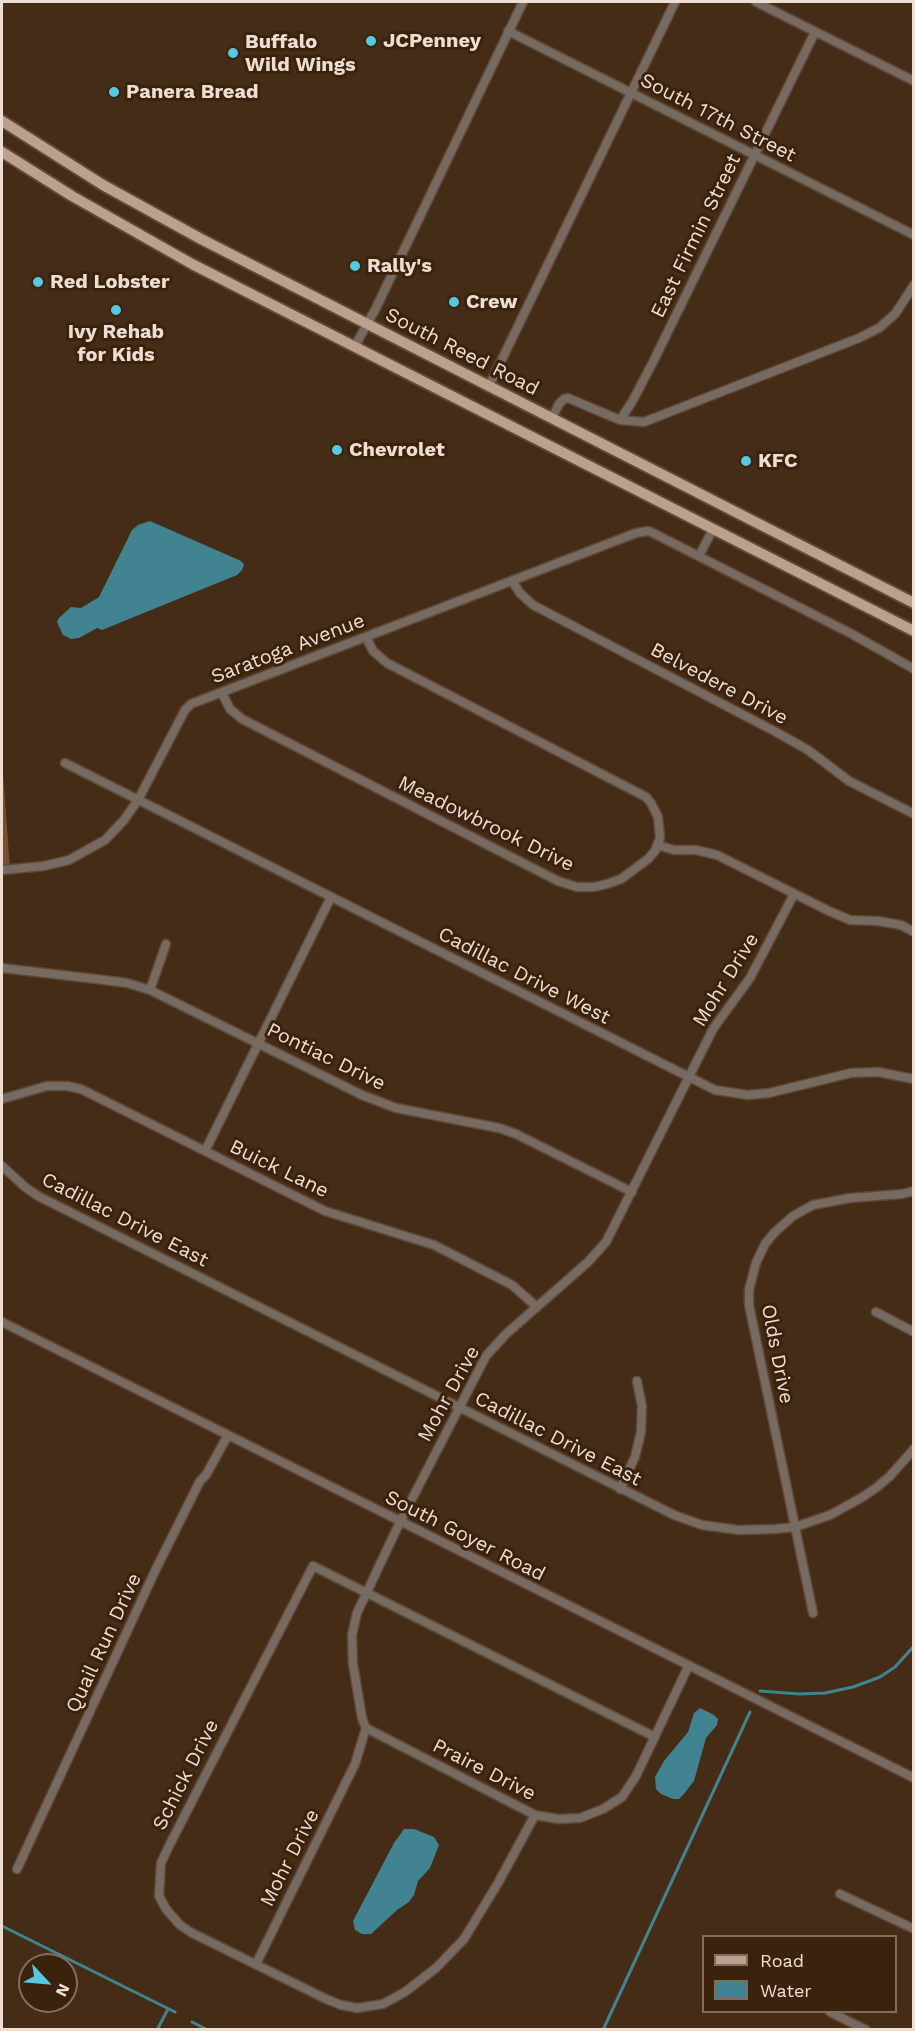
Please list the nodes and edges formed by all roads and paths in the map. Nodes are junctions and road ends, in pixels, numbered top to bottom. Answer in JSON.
{"nodes":[{"id":1,"x":523,"y":2,"type":"edge"},
{"id":2,"x":675,"y":2,"type":"edge"},
{"id":3,"x":756,"y":2,"type":"edge"},
{"id":4,"x":508,"y":31,"type":"junction"},
{"id":5,"x":815,"y":32,"type":"junction"},
{"id":6,"x":914,"y":81,"type":"edge"},
{"id":7,"x":631,"y":93,"type":"junction"},
{"id":8,"x":2,"y":121,"type":"edge"},
{"id":9,"x":2,"y":152,"type":"edge"},
{"id":10,"x":753,"y":154,"type":"junction"},
{"id":11,"x":914,"y":235,"type":"edge"},
{"id":12,"x":914,"y":285,"type":"edge"},
{"id":13,"x":368,"y":324,"type":"junction"},
{"id":14,"x":355,"y":346,"type":"junction"},
{"id":15,"x":489,"y":386,"type":"junction"},
{"id":16,"x":552,"y":418,"type":"junction"},
{"id":17,"x":620,"y":420,"type":"junction"},
{"id":18,"x":713,"y":529,"type":"junction"},
{"id":19,"x":699,"y":556,"type":"junction"},
{"id":20,"x":512,"y":581,"type":"junction"},
{"id":21,"x":914,"y":603,"type":"edge"},
{"id":22,"x":914,"y":631,"type":"edge"},
{"id":23,"x":366,"y":637,"type":"junction"},
{"id":24,"x":914,"y":669,"type":"edge"},
{"id":25,"x":222,"y":693,"type":"junction"},
{"id":26,"x":65,"y":763,"type":"dead end"},
{"id":27,"x":138,"y":800,"type":"junction"},
{"id":28,"x":914,"y":814,"type":"edge"},
{"id":29,"x":657,"y":845,"type":"junction"},
{"id":30,"x":2,"y":870,"type":"edge"},
{"id":31,"x":794,"y":894,"type":"junction"},
{"id":32,"x":331,"y":897,"type":"junction"},
{"id":33,"x":914,"y":932,"type":"edge"},
{"id":34,"x":166,"y":944,"type":"dead end"},
{"id":35,"x":2,"y":968,"type":"edge"},
{"id":36,"x":150,"y":990,"type":"junction"},
{"id":37,"x":259,"y":1043,"type":"junction"},
{"id":38,"x":689,"y":1078,"type":"junction"},
{"id":39,"x":914,"y":1079,"type":"edge"},
{"id":40,"x":2,"y":1099,"type":"edge"},
{"id":41,"x":205,"y":1151,"type":"junction"},
{"id":42,"x":2,"y":1166,"type":"edge"},
{"id":43,"x":914,"y":1191,"type":"edge"},
{"id":44,"x":632,"y":1192,"type":"junction"},
{"id":45,"x":537,"y":1306,"type":"junction"},
{"id":46,"x":876,"y":1312,"type":"dead end"},
{"id":47,"x":2,"y":1322,"type":"edge"},
{"id":48,"x":914,"y":1332,"type":"edge"},
{"id":49,"x":637,"y":1381,"type":"dead end"},
{"id":50,"x":458,"y":1407,"type":"junction"},
{"id":51,"x":228,"y":1435,"type":"junction"},
{"id":52,"x":914,"y":1449,"type":"edge"},
{"id":53,"x":620,"y":1488,"type":"junction"},
{"id":54,"x":400,"y":1522,"type":"junction"},
{"id":55,"x":795,"y":1527,"type":"junction"},
{"id":56,"x":366,"y":1593,"type":"junction"},
{"id":57,"x":813,"y":1612,"type":"dead end"},
{"id":58,"x":688,"y":1666,"type":"junction"},
{"id":59,"x":366,"y":1728,"type":"junction"},
{"id":60,"x":655,"y":1737,"type":"junction"},
{"id":61,"x":914,"y":1778,"type":"edge"},
{"id":62,"x":535,"y":1815,"type":"junction"},
{"id":63,"x":17,"y":1869,"type":"dead end"},
{"id":64,"x":840,"y":1894,"type":"dead end"},
{"id":65,"x":914,"y":1929,"type":"edge"},
{"id":66,"x":256,"y":1964,"type":"junction"},
{"id":67,"x":832,"y":2013,"type":"edge"},
{"id":68,"x":866,"y":2030,"type":"edge"}],
"edges":[{"from":1,"to":4,"type":"street"},
{"from":2,"to":7,"type":"street"},
{"from":3,"to":5,"type":"street"},
{"from":4,"to":7,"type":"street","name":"South 17th Street"},
{"from":4,"to":13,"type":"street"},
{"from":5,"to":6,"type":"street"},
{"from":5,"to":10,"type":"street","name":"East Firmin Street"},
{"from":7,"to":10,"type":"street","name":"South 17th Street"},
{"from":7,"to":15,"type":"street"},
{"from":8,"to":13,"type":"main road","name":"South Reed Road"},
{"from":9,"to":14,"type":"main road"},
{"from":10,"to":11,"type":"street","name":"South 17th Street"},
{"from":10,"to":17,"type":"street","name":"East Firmin Street"},
{"from":12,"to":17,"type":"street"},
{"from":13,"to":14,"type":"street"},
{"from":13,"to":15,"type":"main road","name":"South Reed Road"},
{"from":14,"to":18,"type":"main road"},
{"from":15,"to":16,"type":"main road","name":"South Reed Road"},
{"from":16,"to":17,"type":"street"},
{"from":16,"to":21,"type":"main road","name":"South Reed Road"},
{"from":18,"to":19,"type":"street"},
{"from":18,"to":22,"type":"main road"},
{"from":19,"to":20,"type":"street","name":"Saratoga Avenue"},
{"from":19,"to":24,"type":"street"},
{"from":20,"to":23,"type":"street","name":"Saratoga Avenue"},
{"from":20,"to":28,"type":"street","name":"Belvedere Drive"},
{"from":23,"to":25,"type":"street","name":"Saratoga Avenue"},
{"from":23,"to":29,"type":"street"},
{"from":25,"to":27,"type":"street","name":"Saratoga Avenue"},
{"from":25,"to":29,"type":"street","name":"Meadowbrook Drive"},
{"from":26,"to":27,"type":"street","name":"Cadillac Drive West"},
{"from":27,"to":30,"type":"street","name":"Saratoga Avenue"},
{"from":27,"to":32,"type":"street","name":"Cadillac Drive West"},
{"from":29,"to":31,"type":"street"},
{"from":31,"to":33,"type":"street"},
{"from":31,"to":38,"type":"street","name":"Mohr Drive"},
{"from":32,"to":37,"type":"street"},
{"from":32,"to":38,"type":"street","name":"Cadillac Drive West"},
{"from":34,"to":36,"type":"street"},
{"from":35,"to":36,"type":"street","name":"Pontiac Drive"},
{"from":36,"to":37,"type":"street","name":"Pontiac Drive"},
{"from":37,"to":41,"type":"street"},
{"from":37,"to":44,"type":"street","name":"Pontiac Drive"},
{"from":38,"to":39,"type":"street","name":"Cadillac Drive West"},
{"from":38,"to":44,"type":"street","name":"Mohr Drive"},
{"from":40,"to":41,"type":"street","name":"Buick Lane"},
{"from":41,"to":45,"type":"street","name":"Buick Lane"},
{"from":42,"to":50,"type":"street","name":"Cadillac Drive East"},
{"from":43,"to":55,"type":"street","name":"Olds Drive"},
{"from":44,"to":45,"type":"street","name":"Mohr Drive"},
{"from":45,"to":50,"type":"street","name":"Mohr Drive"},
{"from":46,"to":48,"type":"street"},
{"from":47,"to":51,"type":"street","name":"South Goyer Road"},
{"from":49,"to":53,"type":"street"},
{"from":50,"to":53,"type":"street","name":"Cadillac Drive East"},
{"from":50,"to":54,"type":"street","name":"Mohr Drive"},
{"from":51,"to":54,"type":"street","name":"South Goyer Road"},
{"from":51,"to":63,"type":"street","name":"Quail Run Drive"},
{"from":52,"to":55,"type":"street","name":"Cadillac Drive East"},
{"from":53,"to":55,"type":"street","name":"Cadillac Drive East"},
{"from":54,"to":56,"type":"street","name":"Mohr Drive"},
{"from":54,"to":58,"type":"street","name":"South Goyer Road"},
{"from":55,"to":57,"type":"street","name":"Olds Drive"},
{"from":56,"to":59,"type":"street","name":"Mohr Drive"},
{"from":56,"to":60,"type":"street"},
{"from":56,"to":66,"type":"street","name":"Schick Drive"},
{"from":58,"to":60,"type":"street","name":"Praire Drive"},
{"from":58,"to":61,"type":"street","name":"South Goyer Road"},
{"from":59,"to":62,"type":"street","name":"Praire Drive"},
{"from":59,"to":66,"type":"street","name":"Mohr Drive"},
{"from":60,"to":62,"type":"street","name":"Praire Drive"},
{"from":62,"to":66,"type":"street","name":"Schick Drive"},
{"from":64,"to":65,"type":"street"},
{"from":67,"to":68,"type":"street"}]}
